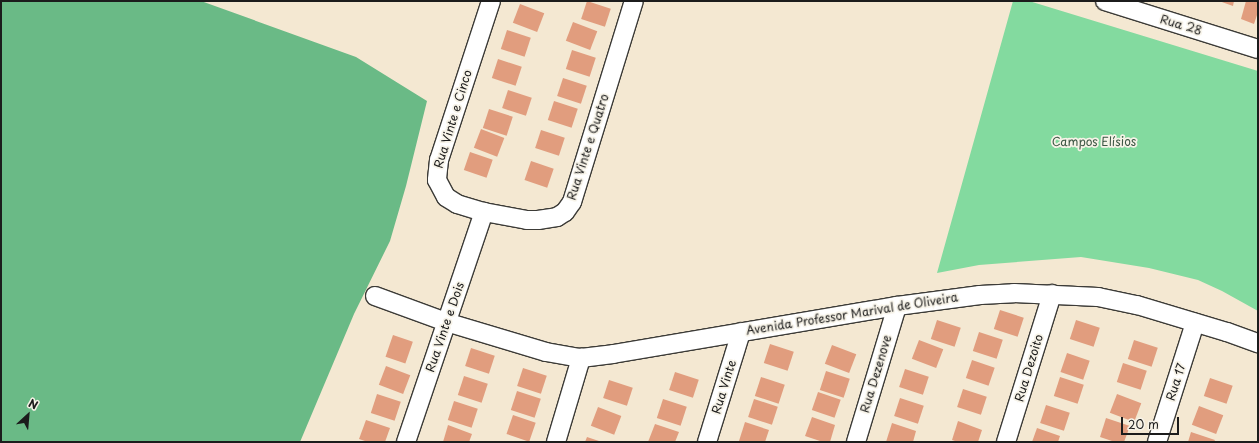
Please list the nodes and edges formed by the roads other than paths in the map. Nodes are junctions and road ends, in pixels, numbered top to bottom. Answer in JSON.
{"nodes":[{"id":1,"x":491,"y":1,"type":"edge"},
{"id":2,"x":634,"y":1,"type":"edge"},
{"id":3,"x":1105,"y":1,"type":"edge"},
{"id":4,"x":1258,"y":49,"type":"edge"},
{"id":5,"x":484,"y":212,"type":"junction"},
{"id":6,"x":1052,"y":294,"type":"junction"},
{"id":7,"x":375,"y":296,"type":"dead end"},
{"id":8,"x":897,"y":306,"type":"junction"},
{"id":9,"x":446,"y":322,"type":"junction"},
{"id":10,"x":1195,"y":323,"type":"junction"},
{"id":11,"x":741,"y":332,"type":"junction"},
{"id":12,"x":1258,"y":343,"type":"edge"},
{"id":13,"x":581,"y":358,"type":"junction"},
{"id":14,"x":406,"y":442,"type":"edge"},
{"id":15,"x":556,"y":442,"type":"edge"},
{"id":16,"x":707,"y":442,"type":"edge"},
{"id":17,"x":856,"y":442,"type":"edge"},
{"id":18,"x":1006,"y":442,"type":"edge"},
{"id":19,"x":1157,"y":442,"type":"edge"}],
"edges":[{"from":1,"to":5,"type":"street","name":"Rua Vinte e Cinco"},
{"from":2,"to":5,"type":"street","name":"Rua Vinte e Quatro"},
{"from":3,"to":4,"type":"street","name":"Rua 28"},
{"from":5,"to":9,"type":"street","name":"Rua Vinte e Dois"},
{"from":6,"to":8,"type":"street","name":"Avenida Professor Marival de Oliveira"},
{"from":6,"to":10,"type":"street","name":"Avenida Professor Marival de Oliveira"},
{"from":6,"to":18,"type":"street","name":"Rua Dezoito"},
{"from":7,"to":9,"type":"street","name":"Avenida Professor Marival de Oliveira"},
{"from":8,"to":11,"type":"street","name":"Avenida Professor Marival de Oliveira"},
{"from":8,"to":17,"type":"street","name":"Rua Dezenove"},
{"from":9,"to":13,"type":"street","name":"Avenida Professor Marival de Oliveira"},
{"from":9,"to":14,"type":"street","name":"Rua Vinte e Dois"},
{"from":10,"to":12,"type":"street","name":"Avenida Professor Marival de Oliveira"},
{"from":10,"to":19,"type":"street","name":"Rua 17"},
{"from":11,"to":13,"type":"street","name":"Avenida Professor Marival de Oliveira"},
{"from":11,"to":16,"type":"street","name":"Rua Vinte"},
{"from":13,"to":15,"type":"street"}]}
